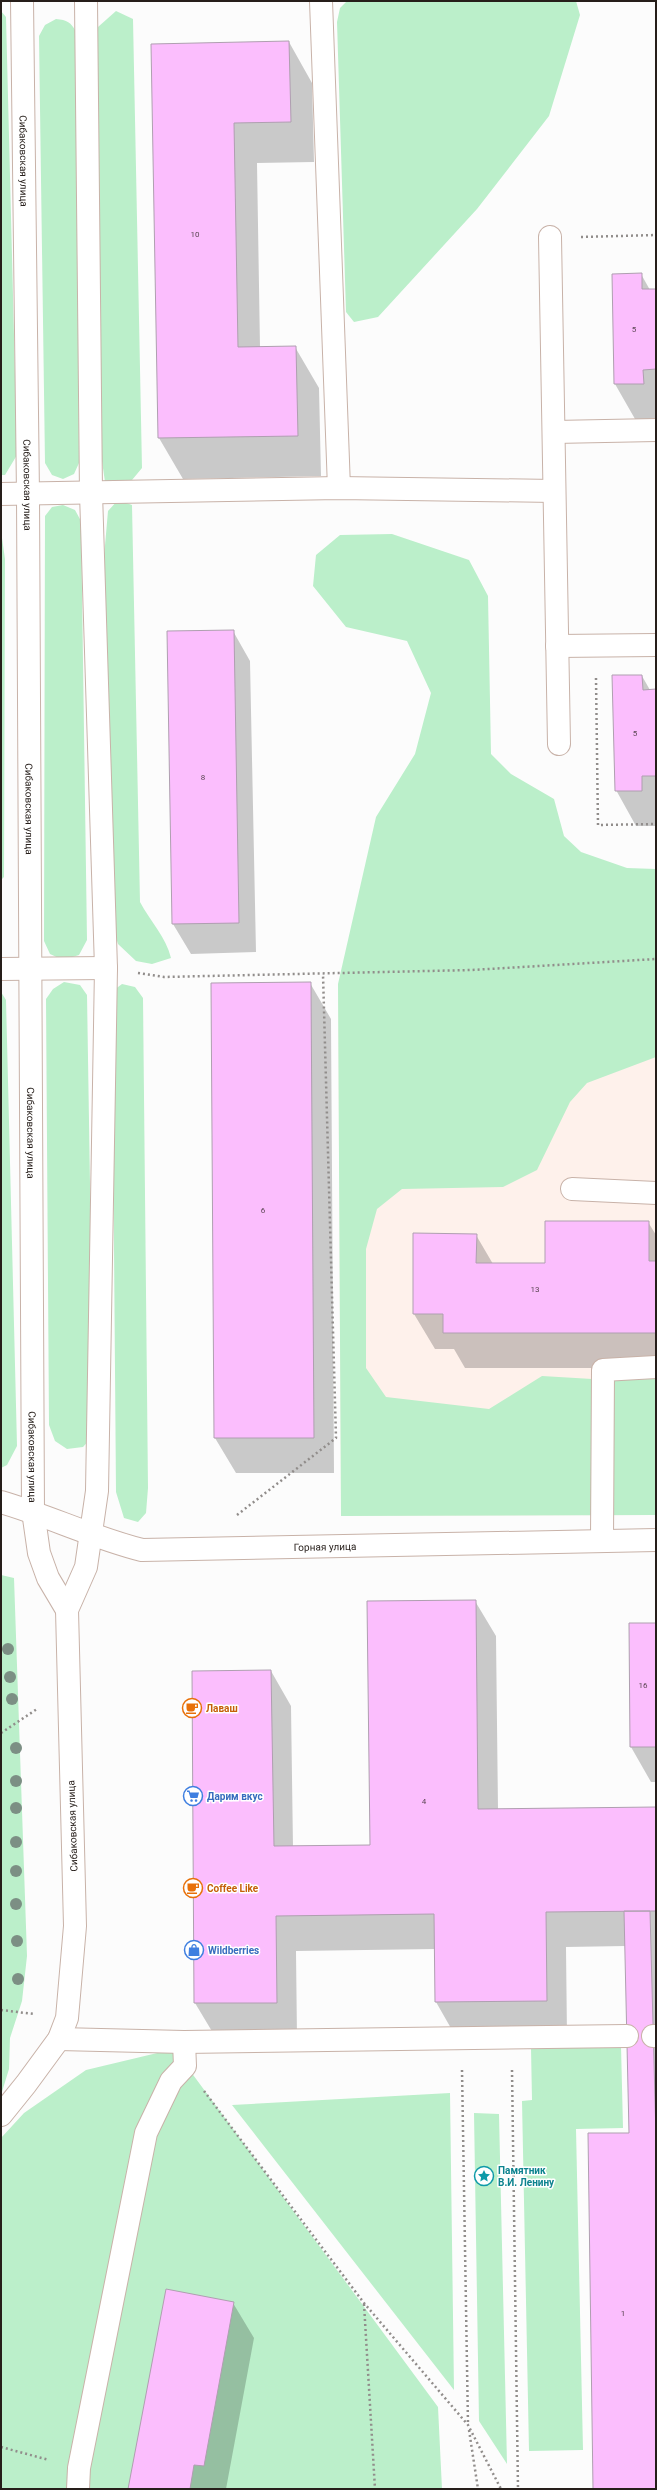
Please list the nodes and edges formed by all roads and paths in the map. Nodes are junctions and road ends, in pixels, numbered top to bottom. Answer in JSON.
{"nodes":[{"id":1,"x":22,"y":1,"type":"edge"},
{"id":2,"x":86,"y":1,"type":"edge"},
{"id":3,"x":321,"y":1,"type":"edge"},
{"id":4,"x":656,"y":235,"type":"edge"},
{"id":5,"x":550,"y":237,"type":"joint"},
{"id":6,"x":656,"y":430,"type":"edge"},
{"id":7,"x":554,"y":432,"type":"junction"},
{"id":8,"x":339,"y":488,"type":"junction"},
{"id":9,"x":554,"y":490,"type":"junction"},
{"id":10,"x":91,"y":493,"type":"junction"},
{"id":11,"x":1,"y":494,"type":"edge"},
{"id":12,"x":28,"y":495,"type":"junction"},
{"id":13,"x":656,"y":645,"type":"edge"},
{"id":14,"x":557,"y":646,"type":"junction"},
{"id":15,"x":595,"y":646,"type":"junction"},
{"id":16,"x":560,"y":744,"type":"dead end"},
{"id":17,"x":656,"y":824,"type":"edge"},
{"id":18,"x":656,"y":959,"type":"edge"},
{"id":19,"x":106,"y":968,"type":"junction"},
{"id":20,"x":30,"y":969,"type":"junction"},
{"id":21,"x":1,"y":970,"type":"edge"},
{"id":22,"x":323,"y":974,"type":"junction"},
{"id":23,"x":572,"y":1189,"type":"dead end"},
{"id":24,"x":656,"y":1193,"type":"edge"},
{"id":25,"x":656,"y":1367,"type":"edge"},
{"id":26,"x":1,"y":1502,"type":"edge"},
{"id":27,"x":33,"y":1511,"type":"junction"},
{"id":28,"x":92,"y":1534,"type":"junction"},
{"id":29,"x":602,"y":1540,"type":"junction"},
{"id":30,"x":656,"y":1540,"type":"edge"},
{"id":31,"x":195,"y":1549,"type":"junction"},
{"id":32,"x":67,"y":1610,"type":"junction"},
{"id":33,"x":68,"y":1689,"type":"junction"},
{"id":34,"x":1,"y":1733,"type":"edge"},
{"id":35,"x":627,"y":2036,"type":"dead end"},
{"id":36,"x":461,"y":2037,"type":"junction"},
{"id":37,"x":512,"y":2037,"type":"junction"},
{"id":38,"x":59,"y":2039,"type":"junction"},
{"id":39,"x":184,"y":2042,"type":"junction"},
{"id":40,"x":185,"y":2066,"type":"junction"},
{"id":41,"x":1,"y":2114,"type":"edge"},
{"id":42,"x":364,"y":2303,"type":"junction"},
{"id":43,"x":468,"y":2425,"type":"junction"},
{"id":44,"x":1,"y":2447,"type":"edge"},
{"id":45,"x":79,"y":2478,"type":"edge"},
{"id":46,"x":375,"y":2489,"type":"edge"},
{"id":47,"x":478,"y":2489,"type":"edge"},
{"id":48,"x":501,"y":2489,"type":"edge"},
{"id":49,"x":518,"y":2489,"type":"edge"}],
"edges":[{"from":1,"to":12,"type":"street","name":"Сибаковская улица"},
{"from":2,"to":10,"type":"street","name":"Сибаковская улица"},
{"from":3,"to":8,"type":"street"},
{"from":4,"to":5,"type":"path"},
{"from":5,"to":7,"type":"street"},
{"from":6,"to":7,"type":"street"},
{"from":7,"to":9,"type":"street"},
{"from":8,"to":9,"type":"street"},
{"from":8,"to":10,"type":"street"},
{"from":9,"to":14,"type":"street"},
{"from":10,"to":12,"type":"street"},
{"from":10,"to":19,"type":"street","name":"Сибаковская улица"},
{"from":11,"to":12,"type":"street"},
{"from":12,"to":20,"type":"street","name":"Сибаковская улица"},
{"from":13,"to":15,"type":"street"},
{"from":14,"to":15,"type":"street"},
{"from":14,"to":16,"type":"street"},
{"from":15,"to":17,"type":"path"},
{"from":18,"to":22,"type":"path"},
{"from":19,"to":20,"type":"street"},
{"from":19,"to":22,"type":"path"},
{"from":19,"to":28,"type":"street","name":"Сибаковская улица"},
{"from":20,"to":21,"type":"street"},
{"from":20,"to":27,"type":"street","name":"Сибаковская улица"},
{"from":22,"to":31,"type":"path"},
{"from":23,"to":24,"type":"street"},
{"from":25,"to":29,"type":"street"},
{"from":26,"to":27,"type":"street","name":"Горная улица"},
{"from":27,"to":28,"type":"street","name":"Горная улица"},
{"from":27,"to":32,"type":"street","name":"Сибаковская улица"},
{"from":28,"to":31,"type":"street","name":"Горная улица"},
{"from":28,"to":32,"type":"street","name":"Сибаковская улица"},
{"from":29,"to":30,"type":"street","name":"Горная улица"},
{"from":29,"to":31,"type":"street","name":"Горная улица"},
{"from":32,"to":33,"type":"street","name":"Сибаковская улица"},
{"from":33,"to":34,"type":"path"},
{"from":33,"to":38,"type":"street","name":"Сибаковская улица"},
{"from":35,"to":37,"type":"street"},
{"from":36,"to":37,"type":"street"},
{"from":36,"to":39,"type":"street"},
{"from":36,"to":43,"type":"path"},
{"from":37,"to":49,"type":"path"},
{"from":38,"to":39,"type":"street"},
{"from":38,"to":41,"type":"street","name":"Сибаковская улица"},
{"from":39,"to":40,"type":"street"},
{"from":40,"to":42,"type":"path"},
{"from":40,"to":45,"type":"street"},
{"from":42,"to":43,"type":"path"},
{"from":42,"to":46,"type":"path"},
{"from":43,"to":47,"type":"path"},
{"from":43,"to":48,"type":"path"},
{"from":44,"to":45,"type":"path"}]}
